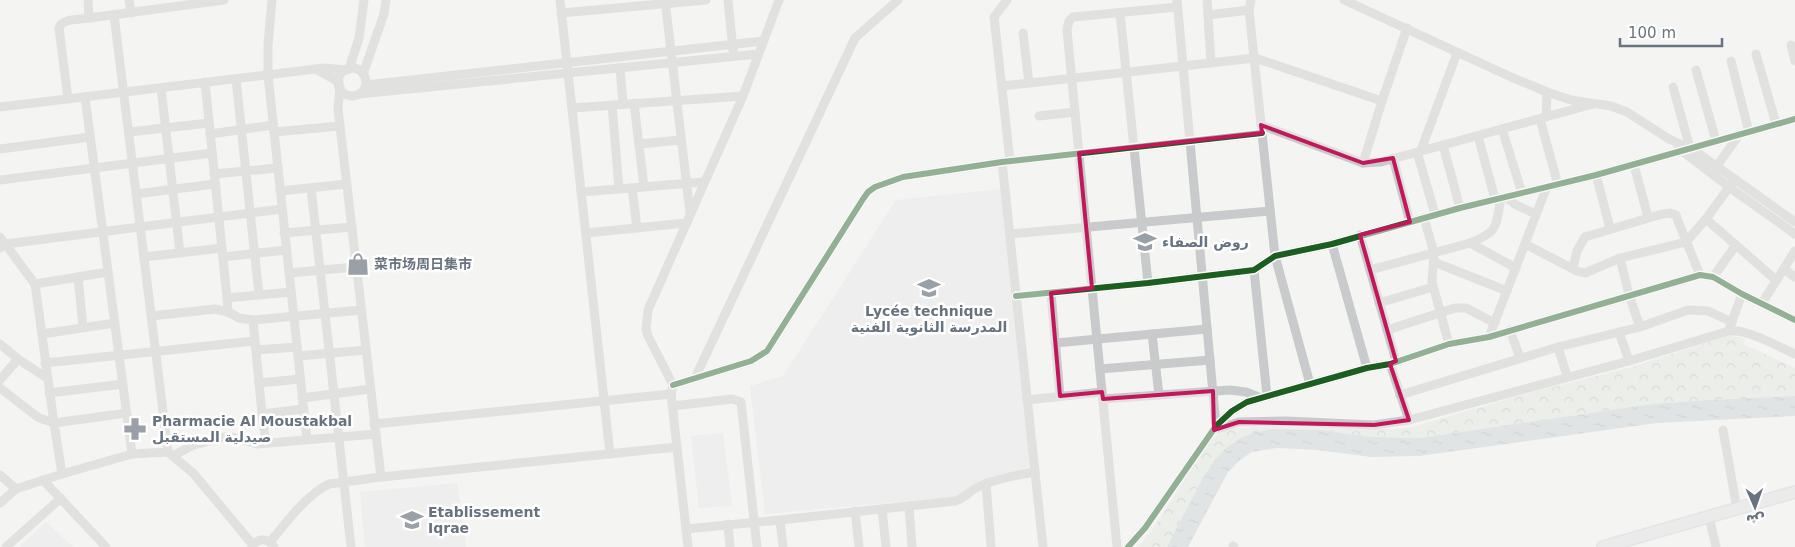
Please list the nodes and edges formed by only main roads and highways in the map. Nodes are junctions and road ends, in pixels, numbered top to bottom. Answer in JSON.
{"nodes":[{"id":1,"x":1795,"y":492,"type":"edge"},
{"id":2,"x":1603,"y":547,"type":"edge"}],
"edges":[{"from":1,"to":2,"type":"main road"}]}
